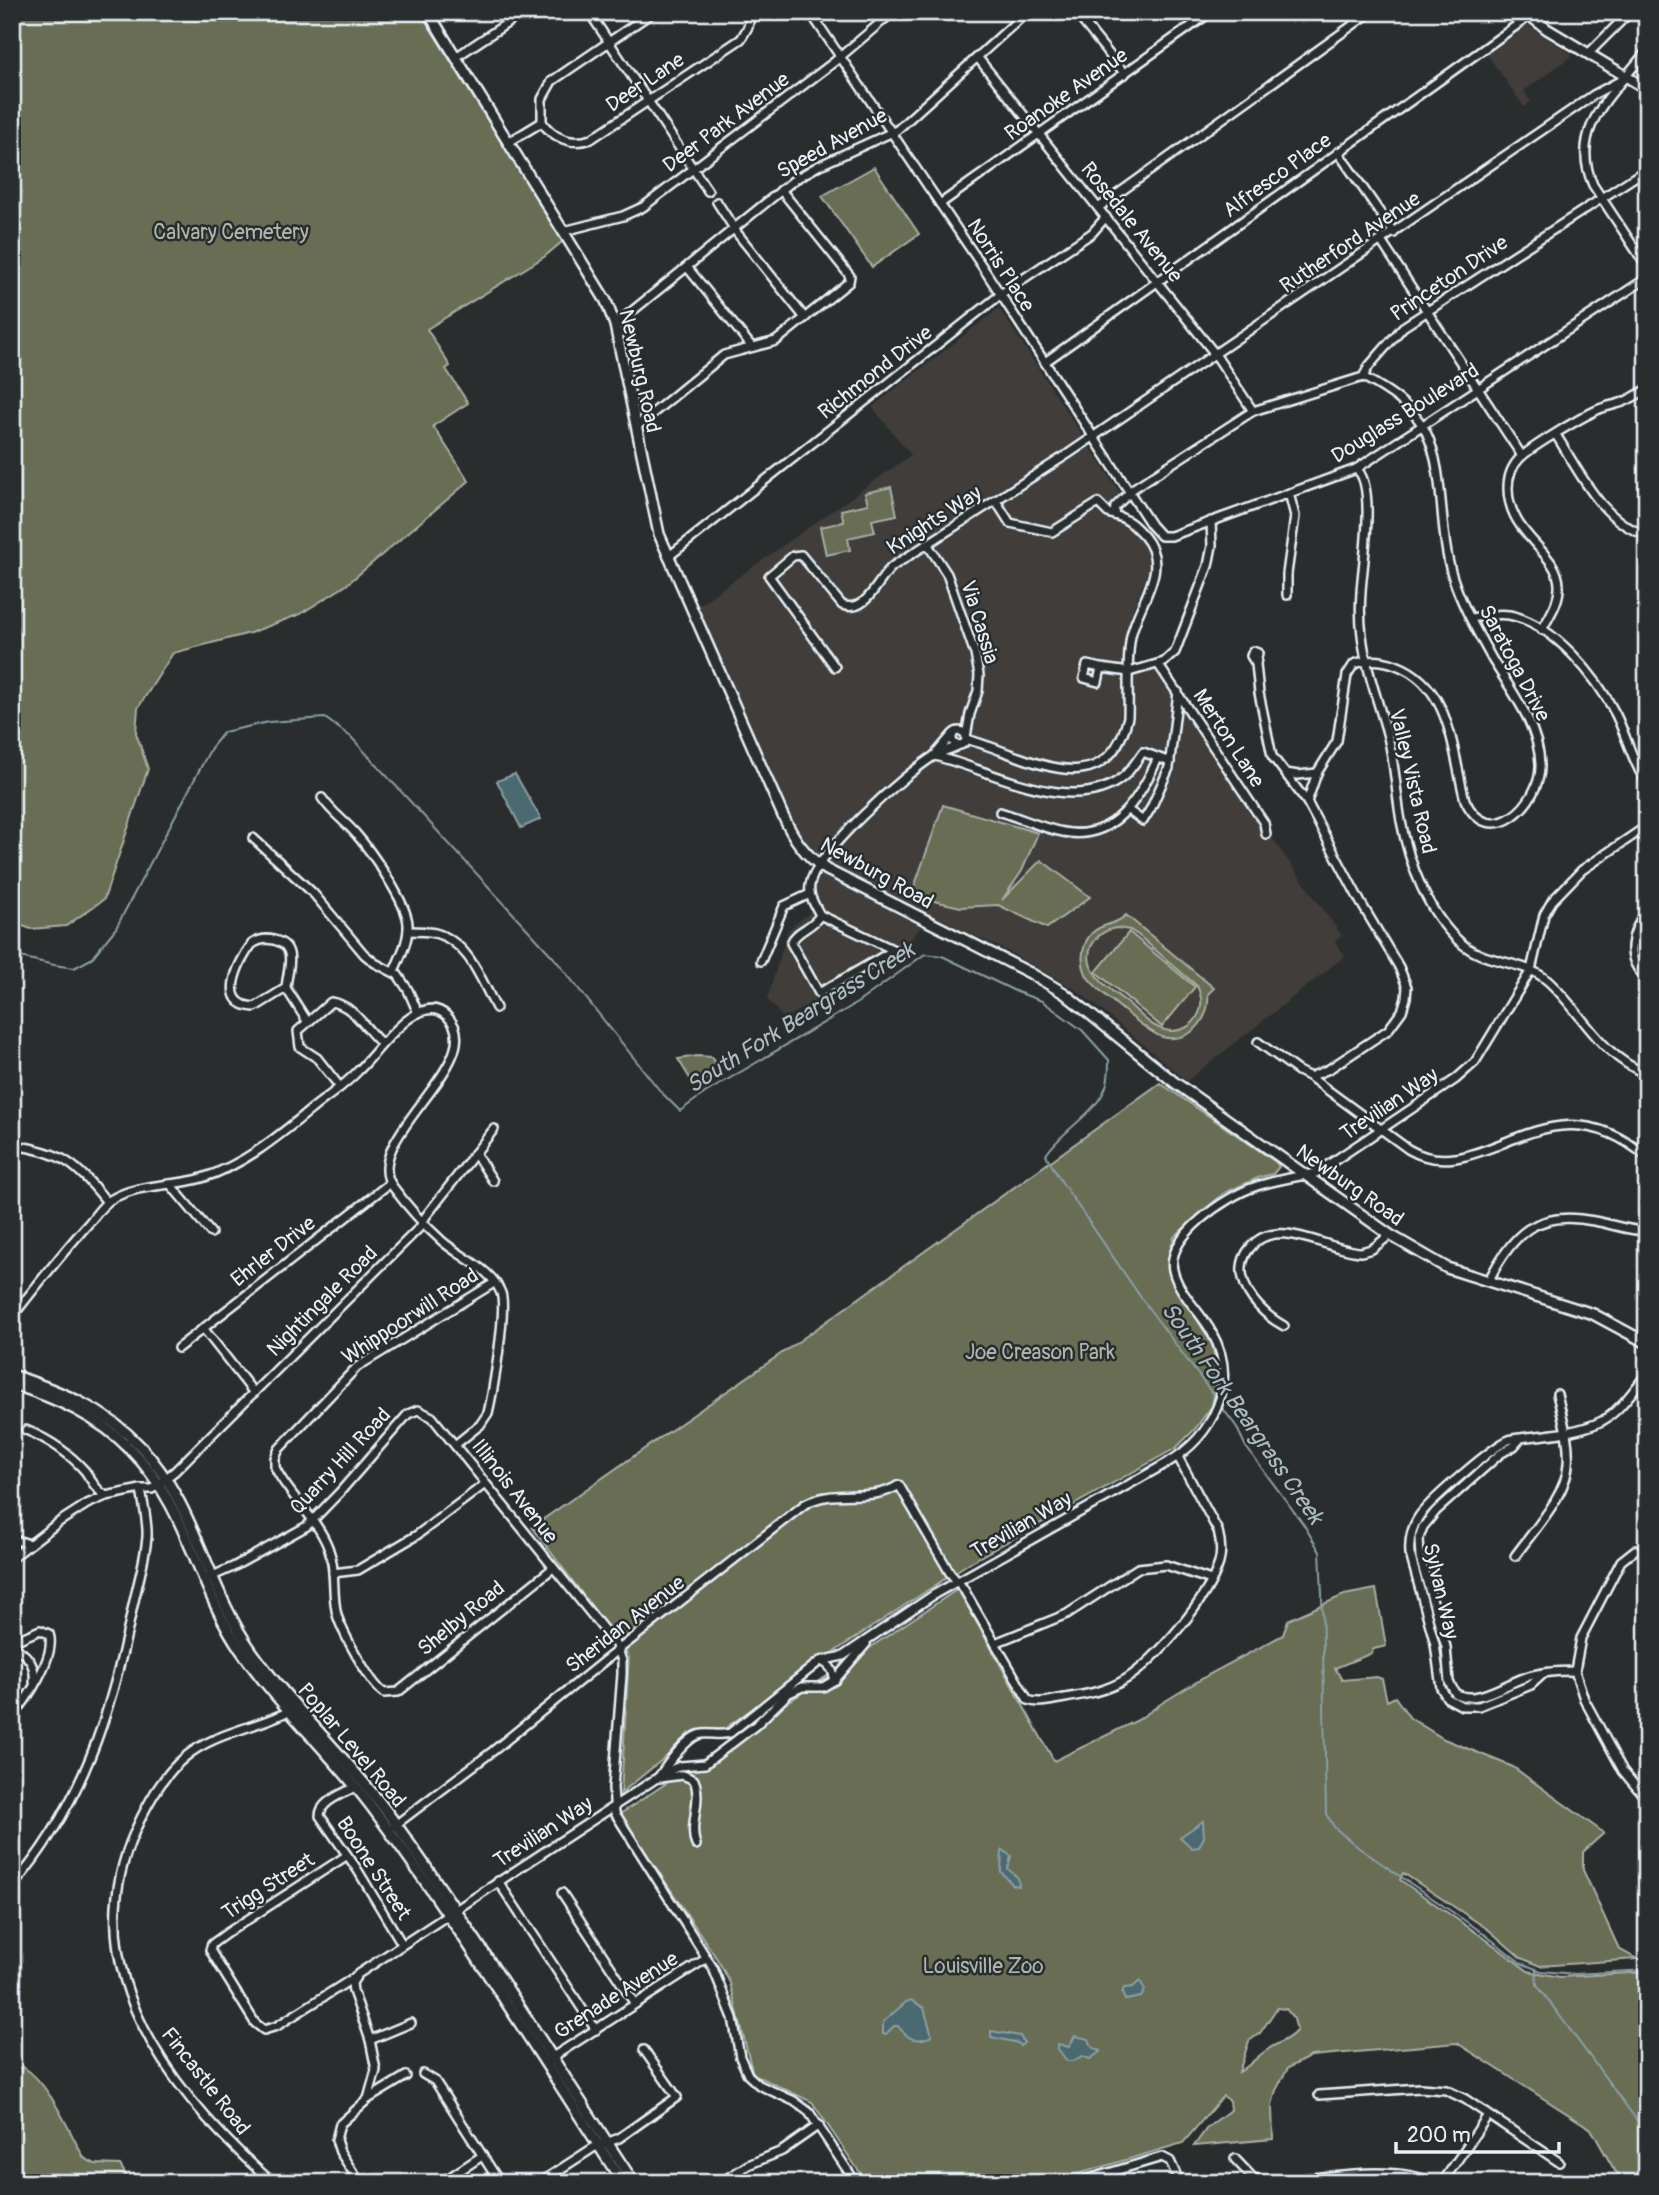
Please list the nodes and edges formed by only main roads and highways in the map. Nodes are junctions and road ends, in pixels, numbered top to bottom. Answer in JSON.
{"nodes":[{"id":1,"x":428,"y":12,"type":"edge"},
{"id":2,"x":1526,"y":13,"type":"edge"},
{"id":3,"x":1647,"y":89,"type":"edge"},
{"id":4,"x":1647,"y":1343,"type":"edge"},
{"id":5,"x":12,"y":1375,"type":"edge"},
{"id":6,"x":12,"y":1384,"type":"edge"},
{"id":7,"x":162,"y":1480,"type":"junction"},
{"id":8,"x":293,"y":1708,"type":"junction"},
{"id":9,"x":392,"y":1827,"type":"junction"},
{"id":10,"x":603,"y":2144,"type":"junction"},
{"id":11,"x":623,"y":2183,"type":"edge"},
{"id":12,"x":634,"y":2183,"type":"edge"}],
"edges":[{"from":1,"to":4,"type":"main road","name":"Newburg Road"},
{"from":2,"to":3,"type":"main road"},
{"from":5,"to":7,"type":"main road","name":"Poplar Level Road"},
{"from":6,"to":7,"type":"main road","name":"Poplar Level Road"},
{"from":7,"to":8,"type":"main road","name":"Poplar Level Road"},
{"from":8,"to":9,"type":"main road","name":"Poplar Level Road"},
{"from":8,"to":9,"type":"main road","name":"Poplar Level Road"},
{"from":9,"to":10,"type":"main road","name":"Poplar Level Road"},
{"from":10,"to":11,"type":"main road","name":"Poplar Level Road"},
{"from":10,"to":12,"type":"main road","name":"Poplar Level Road"}]}
